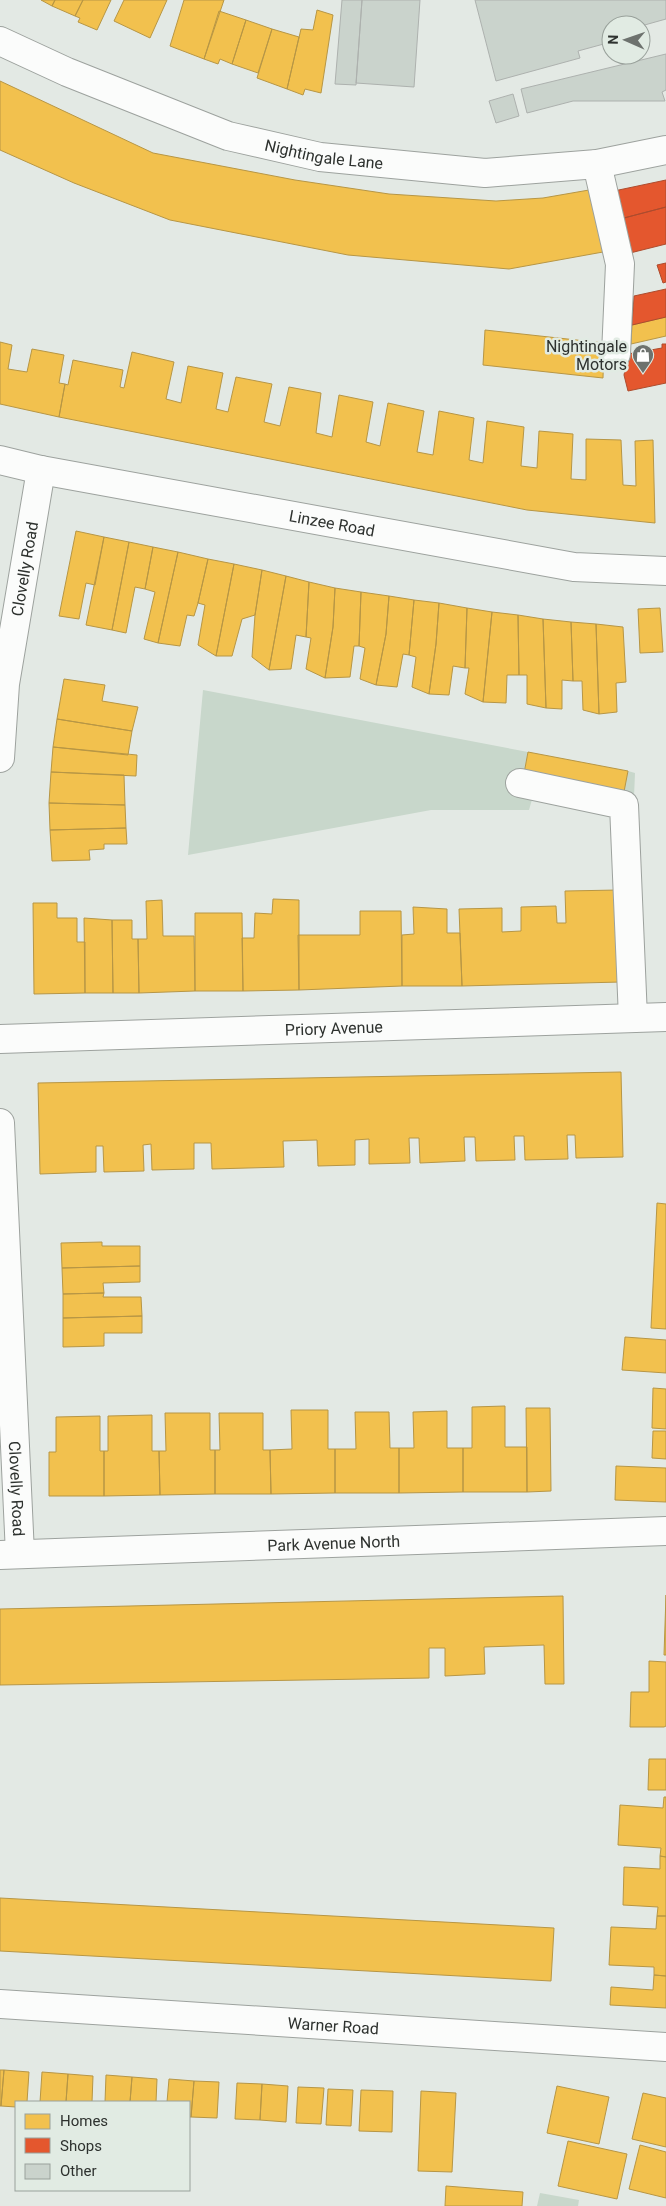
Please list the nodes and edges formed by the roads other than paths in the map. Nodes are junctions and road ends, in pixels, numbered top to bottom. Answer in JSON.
{"nodes":[{"id":1,"x":0,"y":41,"type":"edge"},
{"id":2,"x":666,"y":150,"type":"edge"},
{"id":3,"x":597,"y":164,"type":"junction"},
{"id":4,"x":616,"y":354,"type":"dead end"},
{"id":5,"x":0,"y":460,"type":"edge"},
{"id":6,"x":41,"y":470,"type":"junction"},
{"id":7,"x":666,"y":570,"type":"edge"},
{"id":8,"x":0,"y":758,"type":"edge"},
{"id":9,"x":520,"y":783,"type":"dead end"},
{"id":10,"x":666,"y":1017,"type":"edge"},
{"id":11,"x":633,"y":1018,"type":"junction"},
{"id":12,"x":0,"y":1040,"type":"edge"},
{"id":13,"x":0,"y":1123,"type":"edge"},
{"id":14,"x":666,"y":1531,"type":"edge"},
{"id":15,"x":10,"y":1555,"type":"edge"},
{"id":16,"x":0,"y":2004,"type":"edge"},
{"id":17,"x":666,"y":2047,"type":"edge"}],
"edges":[{"from":1,"to":3,"type":"street","name":"Nightingale Lane"},
{"from":2,"to":3,"type":"street","name":"Nightingale Lane"},
{"from":3,"to":4,"type":"street"},
{"from":5,"to":6,"type":"street","name":"Linzee Road"},
{"from":6,"to":7,"type":"street","name":"Linzee Road"},
{"from":6,"to":8,"type":"street","name":"Clovelly Road"},
{"from":9,"to":11,"type":"street"},
{"from":10,"to":11,"type":"street","name":"Priory Avenue"},
{"from":11,"to":12,"type":"street","name":"Priory Avenue"},
{"from":13,"to":15,"type":"street","name":"Clovelly Road"},
{"from":14,"to":15,"type":"street","name":"Park Avenue North"},
{"from":16,"to":17,"type":"street","name":"Warner Road"}]}
